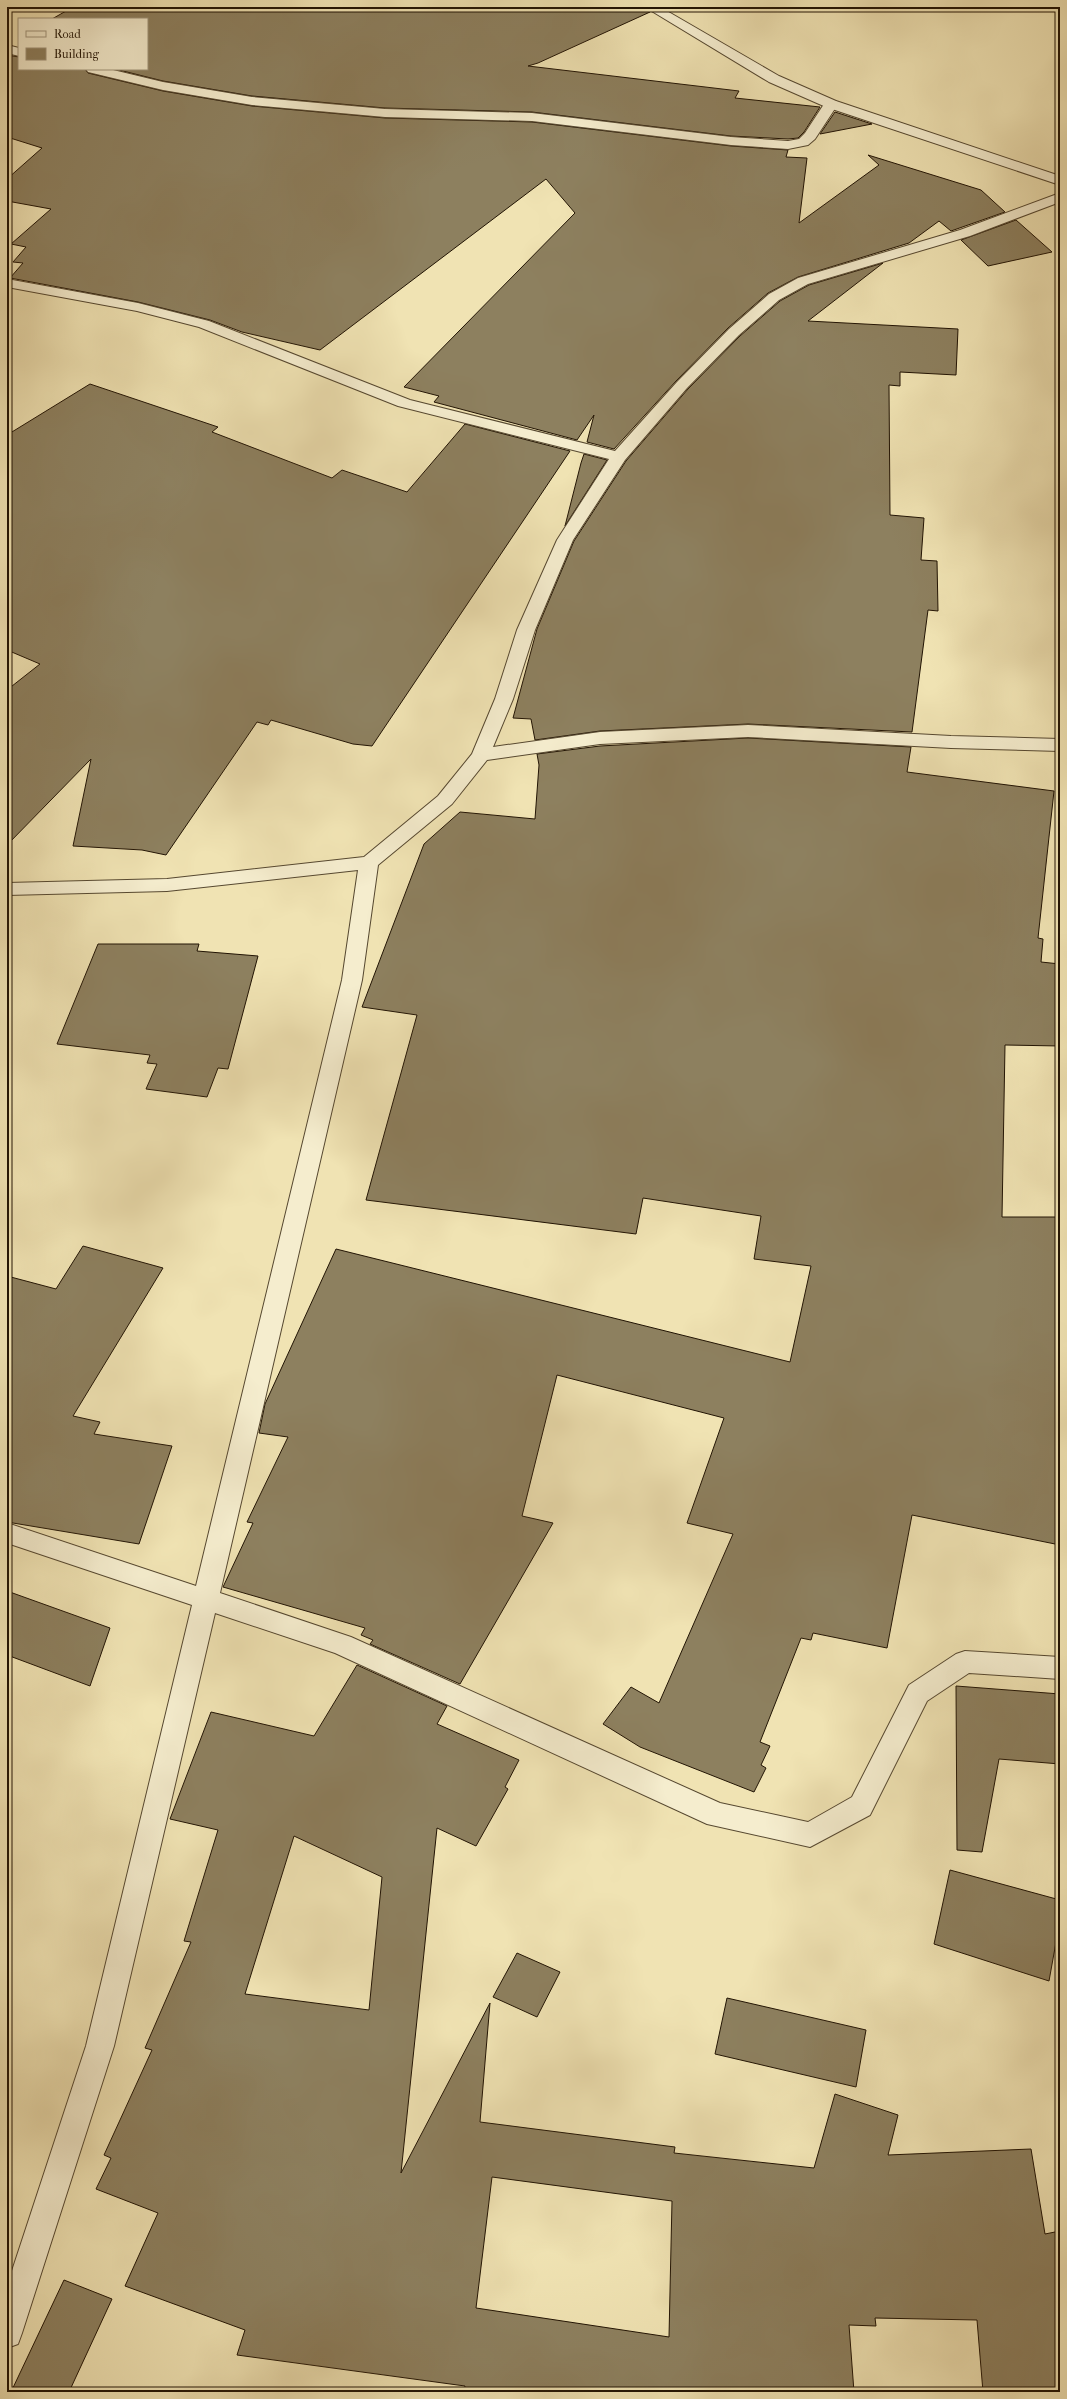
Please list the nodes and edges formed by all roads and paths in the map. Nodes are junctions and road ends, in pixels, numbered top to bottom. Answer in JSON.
{"nodes":[{"id":1,"x":651,"y":7,"type":"edge"},
{"id":2,"x":7,"y":49,"type":"edge"},
{"id":3,"x":18,"y":52,"type":"edge"},
{"id":4,"x":97,"y":70,"type":"edge"},
{"id":5,"x":831,"y":104,"type":"junction"},
{"id":6,"x":1060,"y":181,"type":"edge"},
{"id":7,"x":1060,"y":197,"type":"edge"},
{"id":8,"x":7,"y":283,"type":"edge"},
{"id":9,"x":619,"y":457,"type":"junction"},
{"id":10,"x":1060,"y":745,"type":"edge"},
{"id":11,"x":481,"y":755,"type":"junction"},
{"id":12,"x":369,"y":863,"type":"junction"},
{"id":13,"x":7,"y":889,"type":"edge"},
{"id":14,"x":7,"y":1533,"type":"edge"},
{"id":15,"x":206,"y":1601,"type":"junction"},
{"id":16,"x":1060,"y":1668,"type":"edge"},
{"id":17,"x":7,"y":2333,"type":"edge"}],
"edges":[{"from":1,"to":5,"type":"street"},
{"from":2,"to":3,"type":"street"},
{"from":4,"to":5,"type":"street"},
{"from":5,"to":6,"type":"street"},
{"from":7,"to":9,"type":"street"},
{"from":8,"to":9,"type":"street"},
{"from":9,"to":11,"type":"street"},
{"from":10,"to":11,"type":"street"},
{"from":11,"to":12,"type":"street"},
{"from":12,"to":13,"type":"street"},
{"from":12,"to":15,"type":"street"},
{"from":14,"to":15,"type":"street"},
{"from":15,"to":16,"type":"street"},
{"from":15,"to":17,"type":"street"}]}
